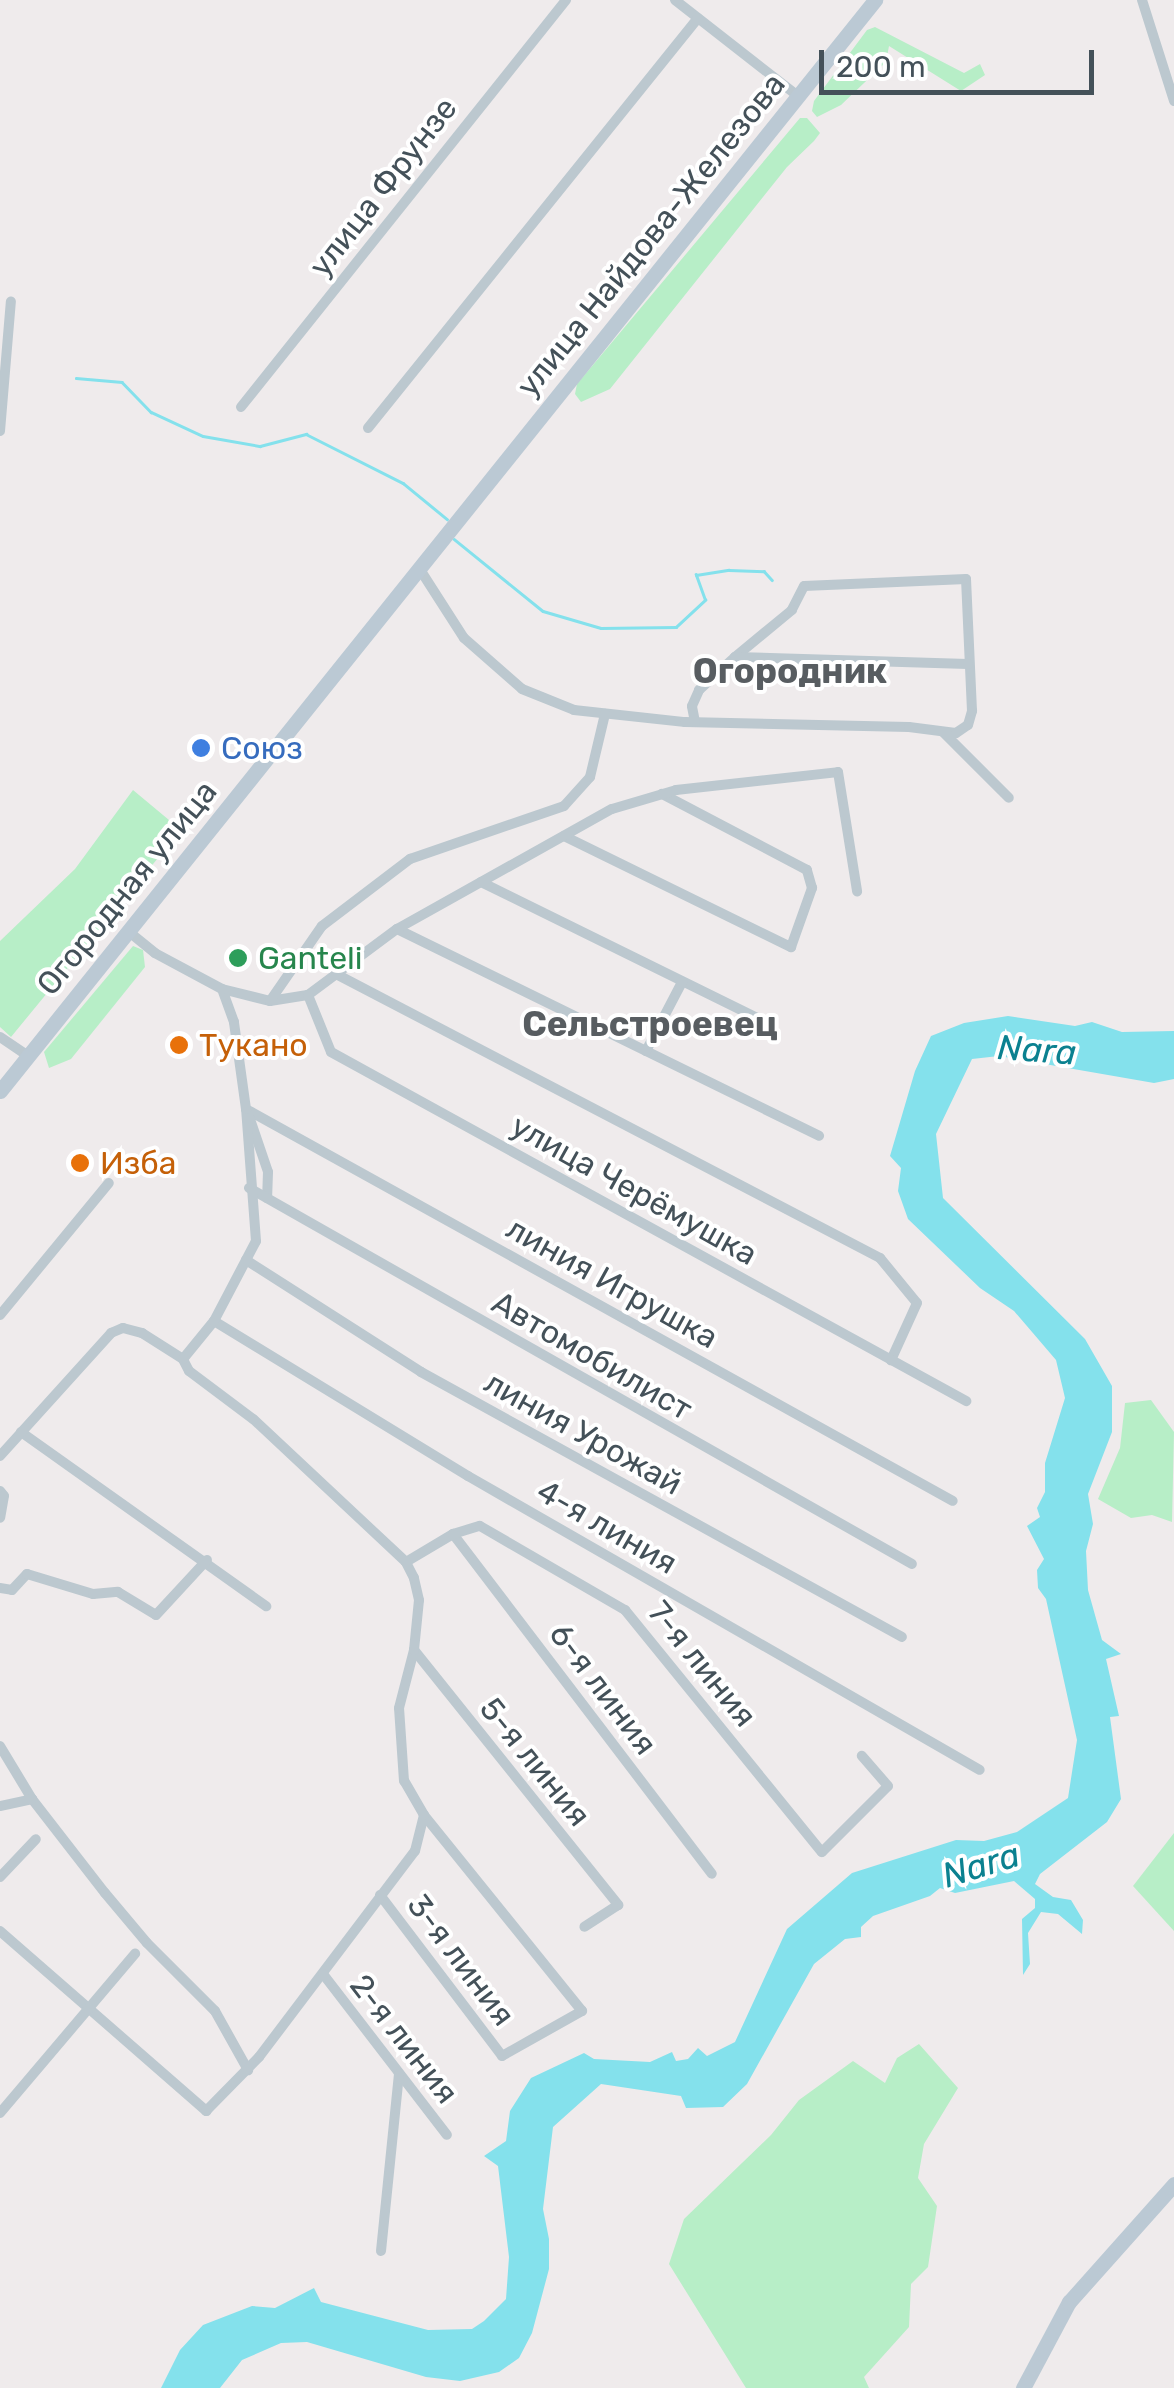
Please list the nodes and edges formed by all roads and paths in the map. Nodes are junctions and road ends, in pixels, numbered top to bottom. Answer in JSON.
{"nodes":[{"id":1,"x":566,"y":0,"type":"edge"},
{"id":2,"x":675,"y":0,"type":"edge"},
{"id":3,"x":875,"y":0,"type":"edge"},
{"id":4,"x":1142,"y":0,"type":"edge"},
{"id":5,"x":698,"y":18,"type":"junction"},
{"id":6,"x":798,"y":96,"type":"junction"},
{"id":7,"x":1174,"y":101,"type":"edge"},
{"id":8,"x":11,"y":302,"type":"dead end"},
{"id":9,"x":241,"y":407,"type":"dead end"},
{"id":10,"x":368,"y":428,"type":"dead end"},
{"id":11,"x":0,"y":431,"type":"edge"},
{"id":12,"x":468,"y":503,"type":"joint"},
{"id":13,"x":420,"y":568,"type":"junction"},
{"id":14,"x":736,"y":656,"type":"junction"},
{"id":15,"x":968,"y":664,"type":"junction"},
{"id":16,"x":605,"y":714,"type":"junction"},
{"id":17,"x":695,"y":722,"type":"junction"},
{"id":18,"x":942,"y":731,"type":"junction"},
{"id":19,"x":662,"y":794,"type":"junction"},
{"id":20,"x":1009,"y":798,"type":"dead end"},
{"id":21,"x":564,"y":836,"type":"junction"},
{"id":22,"x":481,"y":882,"type":"junction"},
{"id":23,"x":857,"y":891,"type":"dead end"},
{"id":24,"x":397,"y":929,"type":"junction"},
{"id":25,"x":128,"y":931,"type":"junction"},
{"id":26,"x":336,"y":974,"type":"junction"},
{"id":27,"x":682,"y":982,"type":"junction"},
{"id":28,"x":222,"y":988,"type":"junction"},
{"id":29,"x":308,"y":995,"type":"junction"},
{"id":30,"x":270,"y":1001,"type":"junction"},
{"id":31,"x":769,"y":1024,"type":"dead end"},
{"id":32,"x":0,"y":1038,"type":"edge"},
{"id":33,"x":646,"y":1051,"type":"junction"},
{"id":34,"x":28,"y":1056,"type":"junction"},
{"id":35,"x":0,"y":1091,"type":"edge"},
{"id":36,"x":246,"y":1108,"type":"junction"},
{"id":37,"x":819,"y":1136,"type":"dead end"},
{"id":38,"x":109,"y":1183,"type":"dead end"},
{"id":39,"x":249,"y":1188,"type":"junction"},
{"id":40,"x":267,"y":1198,"type":"junction"},
{"id":41,"x":246,"y":1260,"type":"junction"},
{"id":42,"x":0,"y":1314,"type":"edge"},
{"id":43,"x":214,"y":1321,"type":"junction"},
{"id":44,"x":183,"y":1358,"type":"junction"},
{"id":45,"x":891,"y":1360,"type":"junction"},
{"id":46,"x":966,"y":1401,"type":"dead end"},
{"id":47,"x":22,"y":1432,"type":"junction"},
{"id":48,"x":0,"y":1456,"type":"edge"},
{"id":49,"x":0,"y":1491,"type":"edge"},
{"id":50,"x":953,"y":1501,"type":"dead end"},
{"id":51,"x":0,"y":1518,"type":"edge"},
{"id":52,"x":454,"y":1534,"type":"junction"},
{"id":53,"x":207,"y":1560,"type":"junction"},
{"id":54,"x":406,"y":1562,"type":"junction"},
{"id":55,"x":912,"y":1564,"type":"dead end"},
{"id":56,"x":0,"y":1588,"type":"edge"},
{"id":57,"x":266,"y":1606,"type":"dead end"},
{"id":58,"x":902,"y":1638,"type":"dead end"},
{"id":59,"x":414,"y":1650,"type":"junction"},
{"id":60,"x":0,"y":1746,"type":"edge"},
{"id":61,"x":862,"y":1756,"type":"dead end"},
{"id":62,"x":980,"y":1770,"type":"dead end"},
{"id":63,"x":32,"y":1799,"type":"junction"},
{"id":64,"x":0,"y":1806,"type":"edge"},
{"id":65,"x":424,"y":1815,"type":"junction"},
{"id":66,"x":36,"y":1840,"type":"dead end"},
{"id":67,"x":712,"y":1874,"type":"dead end"},
{"id":68,"x":0,"y":1877,"type":"edge"},
{"id":69,"x":380,"y":1895,"type":"junction"},
{"id":70,"x":584,"y":1927,"type":"dead end"},
{"id":71,"x":0,"y":1931,"type":"edge"},
{"id":72,"x":135,"y":1954,"type":"dead end"},
{"id":73,"x":322,"y":1974,"type":"junction"},
{"id":74,"x":88,"y":2006,"type":"junction"},
{"id":75,"x":248,"y":2070,"type":"junction"},
{"id":76,"x":399,"y":2073,"type":"junction"},
{"id":77,"x":0,"y":2113,"type":"edge"},
{"id":78,"x":447,"y":2135,"type":"dead end"},
{"id":79,"x":1174,"y":2184,"type":"edge"},
{"id":80,"x":381,"y":2251,"type":"dead end"},
{"id":81,"x":1023,"y":2388,"type":"edge"}],
"edges":[{"from":1,"to":9,"type":"street","name":"улица Фрунзе"},
{"from":2,"to":5,"type":"street"},
{"from":3,"to":6,"type":"main road","name":"улица Найдова-Железова"},
{"from":4,"to":7,"type":"street"},
{"from":5,"to":6,"type":"street"},
{"from":5,"to":10,"type":"street"},
{"from":6,"to":12,"type":"main road","name":"улица Найдова-Железова"},
{"from":8,"to":11,"type":"street"},
{"from":12,"to":13,"type":"main road","name":"Огородная улица"},
{"from":13,"to":16,"type":"street"},
{"from":13,"to":25,"type":"main road","name":"Огородная улица"},
{"from":14,"to":15,"type":"street"},
{"from":14,"to":15,"type":"street"},
{"from":14,"to":17,"type":"street"},
{"from":15,"to":18,"type":"street"},
{"from":16,"to":17,"type":"street"},
{"from":16,"to":30,"type":"street"},
{"from":17,"to":18,"type":"street"},
{"from":18,"to":20,"type":"street"},
{"from":19,"to":21,"type":"street"},
{"from":19,"to":21,"type":"street"},
{"from":19,"to":23,"type":"street"},
{"from":21,"to":22,"type":"street"},
{"from":22,"to":24,"type":"street"},
{"from":22,"to":27,"type":"street"},
{"from":24,"to":26,"type":"street"},
{"from":24,"to":33,"type":"street"},
{"from":25,"to":28,"type":"street"},
{"from":25,"to":34,"type":"main road","name":"Огородная улица"},
{"from":26,"to":29,"type":"street"},
{"from":26,"to":45,"type":"street","name":"улица Черёмушка"},
{"from":27,"to":31,"type":"street"},
{"from":27,"to":33,"type":"street"},
{"from":28,"to":30,"type":"street"},
{"from":28,"to":36,"type":"street"},
{"from":29,"to":30,"type":"street"},
{"from":29,"to":45,"type":"street","name":"улица Черёмушка"},
{"from":32,"to":34,"type":"street"},
{"from":33,"to":37,"type":"street"},
{"from":34,"to":35,"type":"main road","name":"Огородная улица"},
{"from":36,"to":39,"type":"street"},
{"from":36,"to":40,"type":"street"},
{"from":36,"to":50,"type":"street","name":"линия Игрушка"},
{"from":38,"to":42,"type":"street"},
{"from":39,"to":40,"type":"street","name":"Автомобилист"},
{"from":39,"to":41,"type":"street"},
{"from":40,"to":55,"type":"street","name":"Автомобилист"},
{"from":41,"to":43,"type":"street"},
{"from":41,"to":58,"type":"street","name":"линия Урожай"},
{"from":43,"to":44,"type":"street"},
{"from":43,"to":62,"type":"street","name":"4-я линия"},
{"from":44,"to":47,"type":"street"},
{"from":44,"to":54,"type":"street"},
{"from":45,"to":46,"type":"street","name":"улица Черёмушка"},
{"from":47,"to":48,"type":"street"},
{"from":47,"to":53,"type":"street"},
{"from":49,"to":51,"type":"street"},
{"from":52,"to":54,"type":"street"},
{"from":52,"to":61,"type":"street","name":"7-я линия"},
{"from":52,"to":67,"type":"street","name":"6-я линия"},
{"from":53,"to":56,"type":"street"},
{"from":53,"to":57,"type":"street"},
{"from":54,"to":59,"type":"street"},
{"from":59,"to":65,"type":"street"},
{"from":59,"to":70,"type":"street","name":"5-я линия"},
{"from":60,"to":63,"type":"street"},
{"from":63,"to":64,"type":"street"},
{"from":63,"to":75,"type":"street"},
{"from":65,"to":69,"type":"street"},
{"from":65,"to":69,"type":"street","name":"3-я линия"},
{"from":66,"to":68,"type":"street"},
{"from":69,"to":73,"type":"street"},
{"from":71,"to":74,"type":"street"},
{"from":72,"to":74,"type":"street"},
{"from":73,"to":75,"type":"street"},
{"from":73,"to":76,"type":"street","name":"2-я линия"},
{"from":74,"to":75,"type":"street"},
{"from":74,"to":77,"type":"street"},
{"from":76,"to":78,"type":"street","name":"2-я линия"},
{"from":76,"to":80,"type":"street"},
{"from":79,"to":81,"type":"main road"}]}
